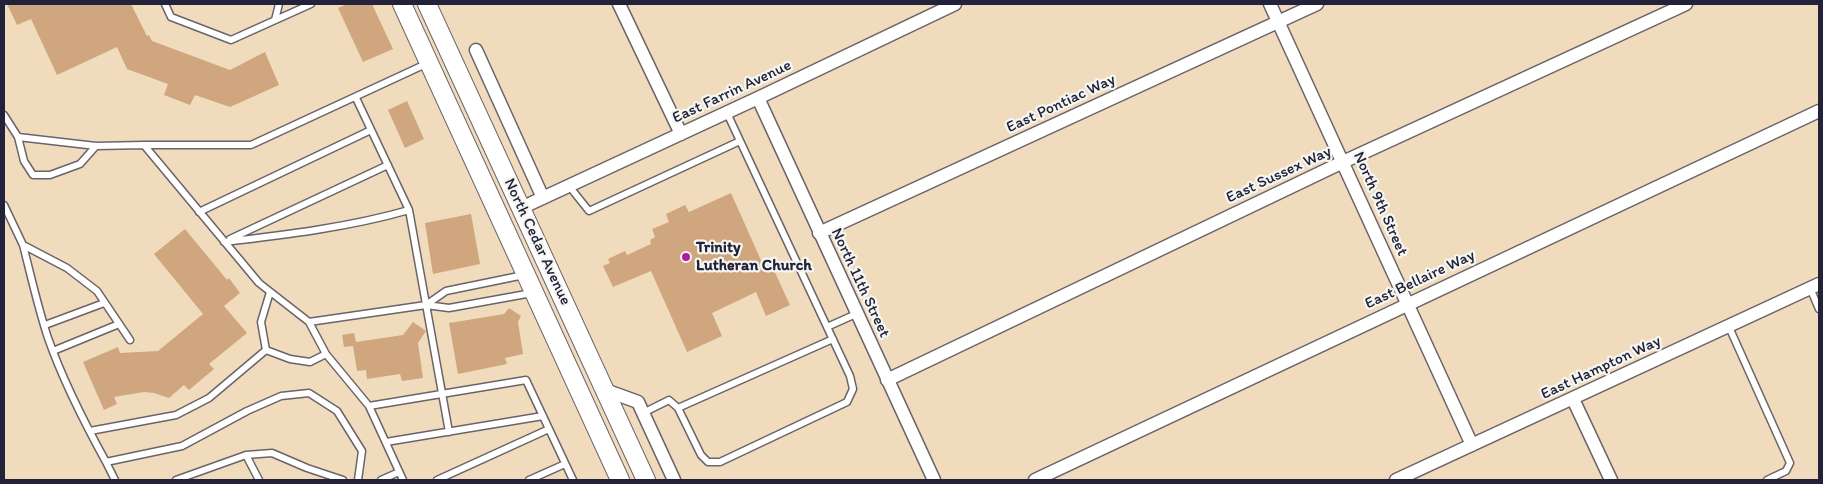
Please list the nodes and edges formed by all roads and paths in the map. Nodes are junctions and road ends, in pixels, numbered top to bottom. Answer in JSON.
{"nodes":[{"id":1,"x":165,"y":4,"type":"edge"},
{"id":2,"x":279,"y":4,"type":"edge"},
{"id":3,"x":311,"y":4,"type":"edge"},
{"id":4,"x":402,"y":4,"type":"edge"},
{"id":5,"x":415,"y":4,"type":"edge"},
{"id":6,"x":427,"y":4,"type":"edge"},
{"id":7,"x":619,"y":4,"type":"edge"},
{"id":8,"x":955,"y":4,"type":"edge"},
{"id":9,"x":1270,"y":4,"type":"edge"},
{"id":10,"x":1317,"y":4,"type":"edge"},
{"id":11,"x":1686,"y":4,"type":"edge"},
{"id":12,"x":275,"y":20,"type":"junction"},
{"id":13,"x":1278,"y":22,"type":"junction"},
{"id":14,"x":476,"y":50,"type":"dead end"},
{"id":15,"x":429,"y":63,"type":"junction"},
{"id":16,"x":465,"y":86,"type":"junction"},
{"id":17,"x":356,"y":98,"type":"junction"},
{"id":18,"x":758,"y":98,"type":"junction"},
{"id":19,"x":450,"y":109,"type":"junction"},
{"id":20,"x":1819,"y":111,"type":"edge"},
{"id":21,"x":727,"y":113,"type":"junction"},
{"id":22,"x":4,"y":114,"type":"edge"},
{"id":23,"x":372,"y":130,"type":"junction"},
{"id":24,"x":681,"y":134,"type":"junction"},
{"id":25,"x":18,"y":137,"type":"junction"},
{"id":26,"x":740,"y":140,"type":"junction"},
{"id":27,"x":144,"y":145,"type":"junction"},
{"id":28,"x":96,"y":146,"type":"junction"},
{"id":29,"x":1343,"y":162,"type":"junction"},
{"id":30,"x":388,"y":165,"type":"junction"},
{"id":31,"x":569,"y":186,"type":"junction"},
{"id":32,"x":543,"y":198,"type":"junction"},
{"id":33,"x":4,"y":204,"type":"edge"},
{"id":34,"x":521,"y":208,"type":"junction"},
{"id":35,"x":409,"y":210,"type":"junction"},
{"id":36,"x":199,"y":212,"type":"junction"},
{"id":37,"x":819,"y":233,"type":"junction"},
{"id":38,"x":224,"y":242,"type":"junction"},
{"id":39,"x":23,"y":245,"type":"junction"},
{"id":40,"x":526,"y":275,"type":"junction"},
{"id":41,"x":1815,"y":286,"type":"edge"},
{"id":42,"x":270,"y":292,"type":"junction"},
{"id":43,"x":534,"y":292,"type":"junction"},
{"id":44,"x":104,"y":303,"type":"junction"},
{"id":45,"x":1406,"y":304,"type":"junction"},
{"id":46,"x":426,"y":305,"type":"junction"},
{"id":47,"x":1819,"y":309,"type":"edge"},
{"id":48,"x":856,"y":314,"type":"junction"},
{"id":49,"x":309,"y":322,"type":"junction"},
{"id":50,"x":119,"y":324,"type":"junction"},
{"id":51,"x":44,"y":325,"type":"junction"},
{"id":52,"x":827,"y":327,"type":"junction"},
{"id":53,"x":1729,"y":327,"type":"junction"},
{"id":54,"x":832,"y":339,"type":"junction"},
{"id":55,"x":130,"y":340,"type":"dead end"},
{"id":56,"x":266,"y":350,"type":"junction"},
{"id":57,"x":53,"y":351,"type":"junction"},
{"id":58,"x":326,"y":354,"type":"junction"},
{"id":59,"x":887,"y":380,"type":"junction"},
{"id":60,"x":605,"y":390,"type":"junction"},
{"id":61,"x":442,"y":394,"type":"junction"},
{"id":62,"x":1573,"y":399,"type":"junction"},
{"id":63,"x":369,"y":406,"type":"junction"},
{"id":64,"x":640,"y":408,"type":"junction"},
{"id":65,"x":678,"y":408,"type":"junction"},
{"id":66,"x":542,"y":416,"type":"junction"},
{"id":67,"x":549,"y":429,"type":"junction"},
{"id":68,"x":90,"y":432,"type":"junction"},
{"id":69,"x":449,"y":432,"type":"junction"},
{"id":70,"x":386,"y":442,"type":"junction"},
{"id":71,"x":1472,"y":445,"type":"junction"},
{"id":72,"x":246,"y":455,"type":"junction"},
{"id":73,"x":106,"y":462,"type":"junction"},
{"id":74,"x":565,"y":464,"type":"junction"},
{"id":75,"x":399,"y":472,"type":"junction"},
{"id":76,"x":114,"y":480,"type":"edge"},
{"id":77,"x":176,"y":480,"type":"edge"},
{"id":78,"x":259,"y":480,"type":"edge"},
{"id":79,"x":343,"y":480,"type":"edge"},
{"id":80,"x":358,"y":480,"type":"edge"},
{"id":81,"x":381,"y":480,"type":"edge"},
{"id":82,"x":403,"y":480,"type":"edge"},
{"id":83,"x":437,"y":480,"type":"edge"},
{"id":84,"x":529,"y":480,"type":"edge"},
{"id":85,"x":573,"y":480,"type":"edge"},
{"id":86,"x":620,"y":480,"type":"edge"},
{"id":87,"x":646,"y":480,"type":"edge"},
{"id":88,"x":674,"y":480,"type":"edge"},
{"id":89,"x":934,"y":480,"type":"edge"},
{"id":90,"x":1035,"y":480,"type":"edge"},
{"id":91,"x":1396,"y":480,"type":"edge"},
{"id":92,"x":1611,"y":480,"type":"edge"},
{"id":93,"x":1767,"y":480,"type":"edge"}],
"edges":[{"from":1,"to":12,"type":"lane"},
{"from":2,"to":12,"type":"lane"},
{"from":3,"to":12,"type":"lane"},
{"from":4,"to":15,"type":"main road","name":"North Cedar Avenue"},
{"from":5,"to":16,"type":"main road"},
{"from":6,"to":16,"type":"main road","name":"North Cedar Avenue"},
{"from":7,"to":24,"type":"street"},
{"from":8,"to":18,"type":"street","name":"East Farrin Avenue"},
{"from":9,"to":13,"type":"street","name":"North 9th Street"},
{"from":10,"to":13,"type":"street","name":"East Pontiac Way"},
{"from":11,"to":29,"type":"street","name":"East Sussex Way"},
{"from":13,"to":29,"type":"street","name":"North 9th Street"},
{"from":13,"to":37,"type":"street","name":"East Pontiac Way"},
{"from":14,"to":32,"type":"street"},
{"from":15,"to":17,"type":"lane"},
{"from":15,"to":19,"type":"main road","name":"North Cedar Avenue"},
{"from":16,"to":34,"type":"main road","name":"North Cedar Avenue"},
{"from":17,"to":23,"type":"lane"},
{"from":17,"to":27,"type":"lane"},
{"from":18,"to":21,"type":"street","name":"East Farrin Avenue"},
{"from":18,"to":37,"type":"street","name":"North 11th Street"},
{"from":19,"to":34,"type":"main road"},
{"from":19,"to":40,"type":"main road","name":"North Cedar Avenue"},
{"from":20,"to":45,"type":"street","name":"East Bellaire Way"},
{"from":21,"to":24,"type":"street","name":"East Farrin Avenue"},
{"from":21,"to":26,"type":"lane"},
{"from":22,"to":25,"type":"lane"},
{"from":23,"to":30,"type":"lane"},
{"from":23,"to":36,"type":"lane"},
{"from":24,"to":31,"type":"street","name":"East Farrin Avenue"},
{"from":25,"to":28,"type":"lane"},
{"from":25,"to":28,"type":"lane"},
{"from":26,"to":31,"type":"lane"},
{"from":26,"to":52,"type":"lane"},
{"from":27,"to":28,"type":"lane"},
{"from":27,"to":36,"type":"lane"},
{"from":29,"to":45,"type":"street","name":"North 9th Street"},
{"from":29,"to":59,"type":"street","name":"East Sussex Way"},
{"from":30,"to":35,"type":"lane"},
{"from":30,"to":38,"type":"lane"},
{"from":31,"to":32,"type":"street","name":"East Farrin Avenue"},
{"from":32,"to":34,"type":"street","name":"East Farrin Avenue"},
{"from":33,"to":39,"type":"lane"},
{"from":34,"to":60,"type":"main road","name":"North Cedar Avenue"},
{"from":35,"to":38,"type":"lane"},
{"from":35,"to":46,"type":"lane"},
{"from":36,"to":38,"type":"lane"},
{"from":37,"to":48,"type":"street","name":"North 11th Street"},
{"from":38,"to":42,"type":"lane"},
{"from":39,"to":44,"type":"lane"},
{"from":39,"to":51,"type":"lane"},
{"from":40,"to":43,"type":"main road","name":"North Cedar Avenue"},
{"from":40,"to":46,"type":"lane"},
{"from":40,"to":60,"type":"main road"},
{"from":41,"to":47,"type":"lane"},
{"from":41,"to":53,"type":"street","name":"East Hampton Way"},
{"from":42,"to":49,"type":"lane"},
{"from":42,"to":56,"type":"lane"},
{"from":43,"to":46,"type":"lane"},
{"from":43,"to":86,"type":"main road","name":"North Cedar Avenue"},
{"from":44,"to":50,"type":"lane"},
{"from":44,"to":51,"type":"lane"},
{"from":45,"to":71,"type":"street","name":"North 9th Street"},
{"from":45,"to":90,"type":"street","name":"East Bellaire Way"},
{"from":46,"to":49,"type":"lane"},
{"from":46,"to":61,"type":"lane"},
{"from":48,"to":52,"type":"lane"},
{"from":48,"to":59,"type":"street","name":"North 11th Street"},
{"from":49,"to":58,"type":"lane"},
{"from":50,"to":55,"type":"lane"},
{"from":50,"to":57,"type":"lane"},
{"from":51,"to":57,"type":"lane"},
{"from":52,"to":54,"type":"lane"},
{"from":53,"to":62,"type":"street","name":"East Hampton Way"},
{"from":53,"to":93,"type":"lane"},
{"from":54,"to":65,"type":"lane"},
{"from":54,"to":65,"type":"lane"},
{"from":56,"to":58,"type":"lane"},
{"from":56,"to":68,"type":"lane"},
{"from":57,"to":68,"type":"lane"},
{"from":58,"to":63,"type":"lane"},
{"from":59,"to":89,"type":"street","name":"North 11th Street"},
{"from":60,"to":64,"type":"street"},
{"from":60,"to":87,"type":"main road","name":"North Cedar Avenue"},
{"from":61,"to":63,"type":"lane"},
{"from":61,"to":66,"type":"lane"},
{"from":61,"to":69,"type":"lane"},
{"from":62,"to":71,"type":"street","name":"East Hampton Way"},
{"from":62,"to":92,"type":"street"},
{"from":63,"to":70,"type":"lane"},
{"from":64,"to":65,"type":"lane"},
{"from":64,"to":88,"type":"street"},
{"from":66,"to":67,"type":"lane"},
{"from":66,"to":69,"type":"lane"},
{"from":67,"to":74,"type":"lane"},
{"from":67,"to":83,"type":"lane"},
{"from":68,"to":73,"type":"lane"},
{"from":69,"to":70,"type":"lane"},
{"from":70,"to":75,"type":"lane"},
{"from":71,"to":91,"type":"street","name":"East Hampton Way"},
{"from":72,"to":77,"type":"lane"},
{"from":72,"to":78,"type":"lane"},
{"from":72,"to":79,"type":"lane"},
{"from":73,"to":76,"type":"lane"},
{"from":73,"to":80,"type":"lane"},
{"from":74,"to":84,"type":"lane"},
{"from":74,"to":85,"type":"lane"},
{"from":75,"to":81,"type":"lane"},
{"from":75,"to":82,"type":"lane"}]}
